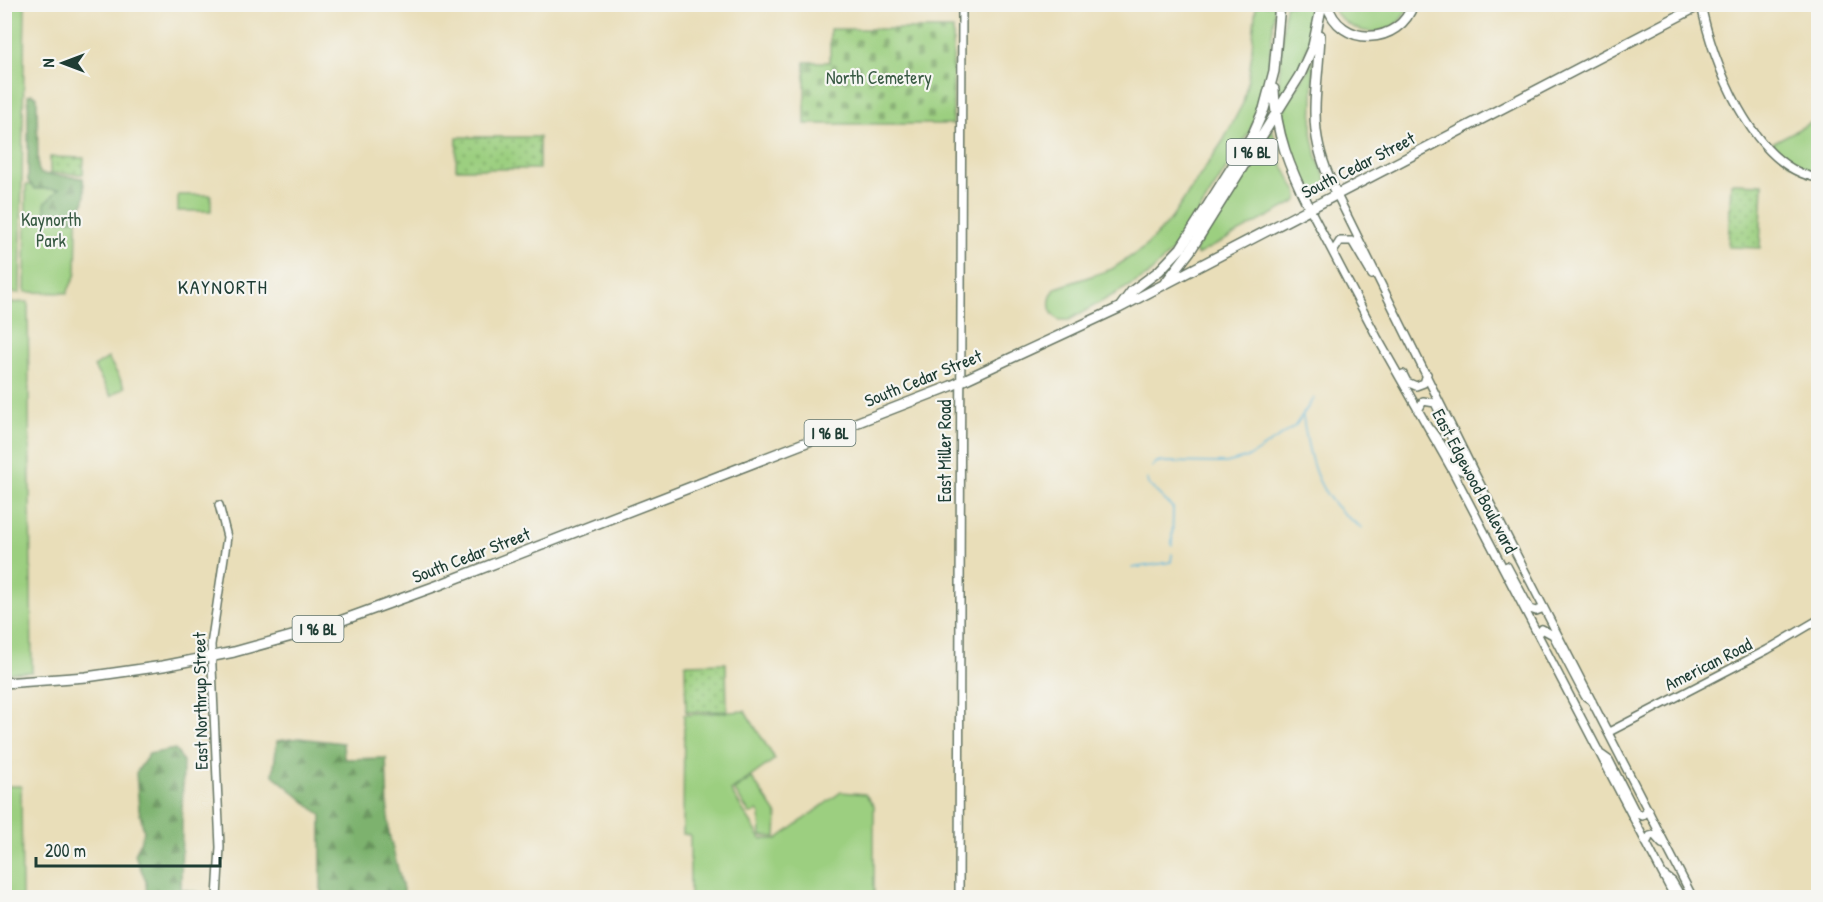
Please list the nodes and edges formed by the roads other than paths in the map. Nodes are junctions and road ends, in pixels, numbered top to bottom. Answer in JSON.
{"nodes":[{"id":1,"x":962,"y":4,"type":"edge"},
{"id":2,"x":1280,"y":4,"type":"edge"},
{"id":3,"x":1413,"y":4,"type":"edge"},
{"id":4,"x":1701,"y":5,"type":"edge"},
{"id":5,"x":1324,"y":6,"type":"edge"},
{"id":6,"x":1274,"y":71,"type":"junction"},
{"id":7,"x":1275,"y":116,"type":"junction"},
{"id":8,"x":1818,"y":178,"type":"edge"},
{"id":9,"x":1337,"y":195,"type":"junction"},
{"id":10,"x":1310,"y":209,"type":"junction"},
{"id":11,"x":1333,"y":252,"type":"junction"},
{"id":12,"x":1163,"y":285,"type":"junction"},
{"id":13,"x":1394,"y":306,"type":"junction"},
{"id":14,"x":1119,"y":308,"type":"junction"},
{"id":15,"x":1366,"y":316,"type":"junction"},
{"id":16,"x":1427,"y":374,"type":"junction"},
{"id":17,"x":960,"y":382,"type":"junction"},
{"id":18,"x":1418,"y":411,"type":"junction"},
{"id":19,"x":1427,"y":426,"type":"junction"},
{"id":20,"x":1467,"y":457,"type":"junction"},
{"id":21,"x":1473,"y":470,"type":"junction"},
{"id":22,"x":219,"y":505,"type":"dead end"},
{"id":23,"x":1500,"y":561,"type":"junction"},
{"id":24,"x":1544,"y":608,"type":"junction"},
{"id":25,"x":1818,"y":620,"type":"edge"},
{"id":26,"x":1538,"y":635,"type":"junction"},
{"id":27,"x":211,"y":657,"type":"junction"},
{"id":28,"x":4,"y":684,"type":"edge"},
{"id":29,"x":1594,"y":702,"type":"junction"},
{"id":30,"x":1609,"y":732,"type":"junction"},
{"id":31,"x":1599,"y":753,"type":"junction"},
{"id":32,"x":1649,"y":810,"type":"junction"},
{"id":33,"x":1646,"y":843,"type":"junction"},
{"id":34,"x":1682,"y":873,"type":"junction"},
{"id":35,"x":1663,"y":875,"type":"junction"},
{"id":36,"x":217,"y":897,"type":"edge"},
{"id":37,"x":959,"y":897,"type":"edge"},
{"id":38,"x":1675,"y":897,"type":"edge"},
{"id":39,"x":1682,"y":897,"type":"edge"},
{"id":40,"x":1693,"y":897,"type":"edge"}],
"edges":[{"from":1,"to":17,"type":"street","name":"East Miller Road"},
{"from":2,"to":6,"type":"main road","number":"I 96 BL"},
{"from":3,"to":5,"type":"main road"},
{"from":4,"to":8,"type":"street"},
{"from":4,"to":9,"type":"main road","name":"South Cedar Street"},
{"from":5,"to":7,"type":"main road","number":"I 96 BL"},
{"from":5,"to":9,"type":"main road","name":"East Edgewood Boulevard"},
{"from":6,"to":7,"type":"main road","name":"East Edgewood Boulevard"},
{"from":6,"to":14,"type":"main road","number":"I 96 BL"},
{"from":7,"to":10,"type":"main road","name":"East Edgewood Boulevard"},
{"from":7,"to":12,"type":"main road","number":"I 96 BL"},
{"from":9,"to":10,"type":"main road","name":"South Cedar Street"},
{"from":9,"to":13,"type":"street","name":"East Edgewood Boulevard"},
{"from":10,"to":11,"type":"street","name":"East Edgewood Boulevard"},
{"from":10,"to":12,"type":"main road","name":"South Cedar Street"},
{"from":11,"to":13,"type":"street"},
{"from":11,"to":15,"type":"street","name":"East Edgewood Boulevard"},
{"from":12,"to":14,"type":"main road","name":"South Cedar Street","number":"I 96 BL"},
{"from":13,"to":16,"type":"street","name":"East Edgewood Boulevard"},
{"from":14,"to":17,"type":"main road","name":"South Cedar Street","number":"I 96 BL"},
{"from":15,"to":16,"type":"street"},
{"from":15,"to":18,"type":"street","name":"East Edgewood Boulevard"},
{"from":16,"to":20,"type":"street","name":"East Edgewood Boulevard"},
{"from":17,"to":27,"type":"main road","name":"South Cedar Street","number":"I 96 BL"},
{"from":17,"to":37,"type":"street","name":"East Miller Road"},
{"from":18,"to":19,"type":"street","name":"East Edgewood Boulevard"},
{"from":18,"to":20,"type":"street"},
{"from":19,"to":21,"type":"street"},
{"from":19,"to":23,"type":"street","name":"East Edgewood Boulevard"},
{"from":20,"to":21,"type":"street","name":"East Edgewood Boulevard"},
{"from":21,"to":24,"type":"street","name":"East Edgewood Boulevard"},
{"from":22,"to":27,"type":"street","name":"East Northrup Street"},
{"from":23,"to":24,"type":"street"},
{"from":23,"to":26,"type":"street","name":"East Edgewood Boulevard"},
{"from":24,"to":29,"type":"street","name":"East Edgewood Boulevard"},
{"from":25,"to":30,"type":"street","name":"American Road"},
{"from":26,"to":29,"type":"street"},
{"from":26,"to":31,"type":"street","name":"East Edgewood Boulevard"},
{"from":27,"to":28,"type":"main road","name":"South Cedar Street","number":"I 96 BL"},
{"from":27,"to":36,"type":"street","name":"East Northrup Street"},
{"from":29,"to":30,"type":"street","name":"East Edgewood Boulevard"},
{"from":30,"to":32,"type":"street","name":"East Edgewood Boulevard"},
{"from":31,"to":32,"type":"street"},
{"from":31,"to":33,"type":"street","name":"East Edgewood Boulevard"},
{"from":32,"to":34,"type":"street","name":"East Edgewood Boulevard"},
{"from":33,"to":34,"type":"street"},
{"from":33,"to":35,"type":"street","name":"East Edgewood Boulevard"},
{"from":34,"to":40,"type":"street"},
{"from":35,"to":38,"type":"street","name":"East Edgewood Boulevard"},
{"from":35,"to":39,"type":"street"}]}
